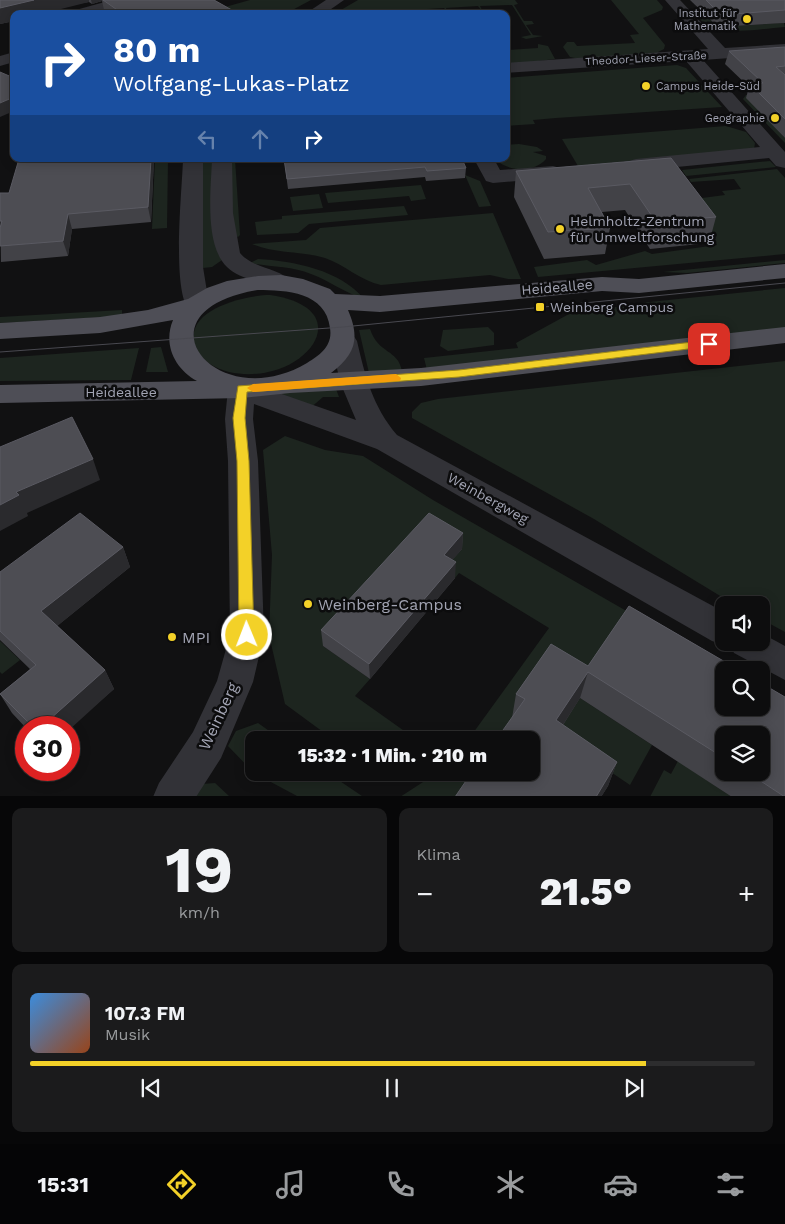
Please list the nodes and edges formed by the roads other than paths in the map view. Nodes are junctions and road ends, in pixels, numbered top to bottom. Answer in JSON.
{"nodes":[{"id":1,"x":129,"y":0,"type":"edge"},
{"id":2,"x":337,"y":0,"type":"edge"},
{"id":3,"x":672,"y":0,"type":"edge"},
{"id":4,"x":92,"y":10,"type":"edge"},
{"id":5,"x":319,"y":10,"type":"edge"},
{"id":6,"x":785,"y":49,"type":"edge"},
{"id":7,"x":721,"y":54,"type":"junction"},
{"id":8,"x":691,"y":56,"type":"junction"},
{"id":9,"x":510,"y":68,"type":"edge"},
{"id":10,"x":780,"y":158,"type":"edge"},
{"id":11,"x":193,"y":162,"type":"edge"},
{"id":12,"x":222,"y":162,"type":"edge"},
{"id":13,"x":486,"y":162,"type":"edge"},
{"id":14,"x":617,"y":166,"type":"edge"},
{"id":15,"x":570,"y":170,"type":"edge"},
{"id":16,"x":785,"y":271,"type":"edge"},
{"id":17,"x":279,"y":282,"type":"junction"},
{"id":18,"x":329,"y":301,"type":"junction"},
{"id":19,"x":197,"y":304,"type":"junction"},
{"id":20,"x":0,"y":331,"type":"edge"},
{"id":21,"x":785,"y":335,"type":"edge"},
{"id":22,"x":344,"y":341,"type":"junction"},
{"id":23,"x":352,"y":381,"type":"junction"},
{"id":24,"x":290,"y":384,"type":"junction"},
{"id":25,"x":242,"y":389,"type":"junction"},
{"id":26,"x":0,"y":394,"type":"edge"},
{"id":27,"x":387,"y":442,"type":"junction"},
{"id":28,"x":715,"y":625,"type":"edge"},
{"id":29,"x":762,"y":651,"type":"edge"},
{"id":30,"x":785,"y":664,"type":"edge"},
{"id":31,"x":173,"y":796,"type":"edge"}],
"edges":[{"from":1,"to":4,"type":"street"},
{"from":2,"to":5,"type":"street"},
{"from":3,"to":7,"type":"street"},
{"from":6,"to":7,"type":"street","name":"Theodor-Lieser-Straße"},
{"from":7,"to":8,"type":"street","name":"Theodor-Lieser-Straße"},
{"from":8,"to":9,"type":"street","name":"Theodor-Lieser-Straße"},
{"from":8,"to":10,"type":"street"},
{"from":10,"to":14,"type":"street"},
{"from":11,"to":19,"type":"street"},
{"from":12,"to":17,"type":"street"},
{"from":13,"to":15,"type":"street"},
{"from":16,"to":18,"type":"main road","name":"Heideallee"},
{"from":17,"to":18,"type":"main road"},
{"from":17,"to":19,"type":"main road"},
{"from":18,"to":22,"type":"main road"},
{"from":19,"to":20,"type":"main road"},
{"from":19,"to":25,"type":"main road"},
{"from":21,"to":23,"type":"main road"},
{"from":22,"to":23,"type":"street"},
{"from":22,"to":24,"type":"main road"},
{"from":23,"to":24,"type":"main road"},
{"from":23,"to":27,"type":"street"},
{"from":24,"to":25,"type":"main road"},
{"from":25,"to":26,"type":"main road","name":"Heideallee"},
{"from":25,"to":27,"type":"street","name":"Weinbergweg"},
{"from":25,"to":31,"type":"street","name":"Weinberg"},
{"from":27,"to":28,"type":"street","name":"Weinbergweg"},
{"from":29,"to":30,"type":"street"}]}
